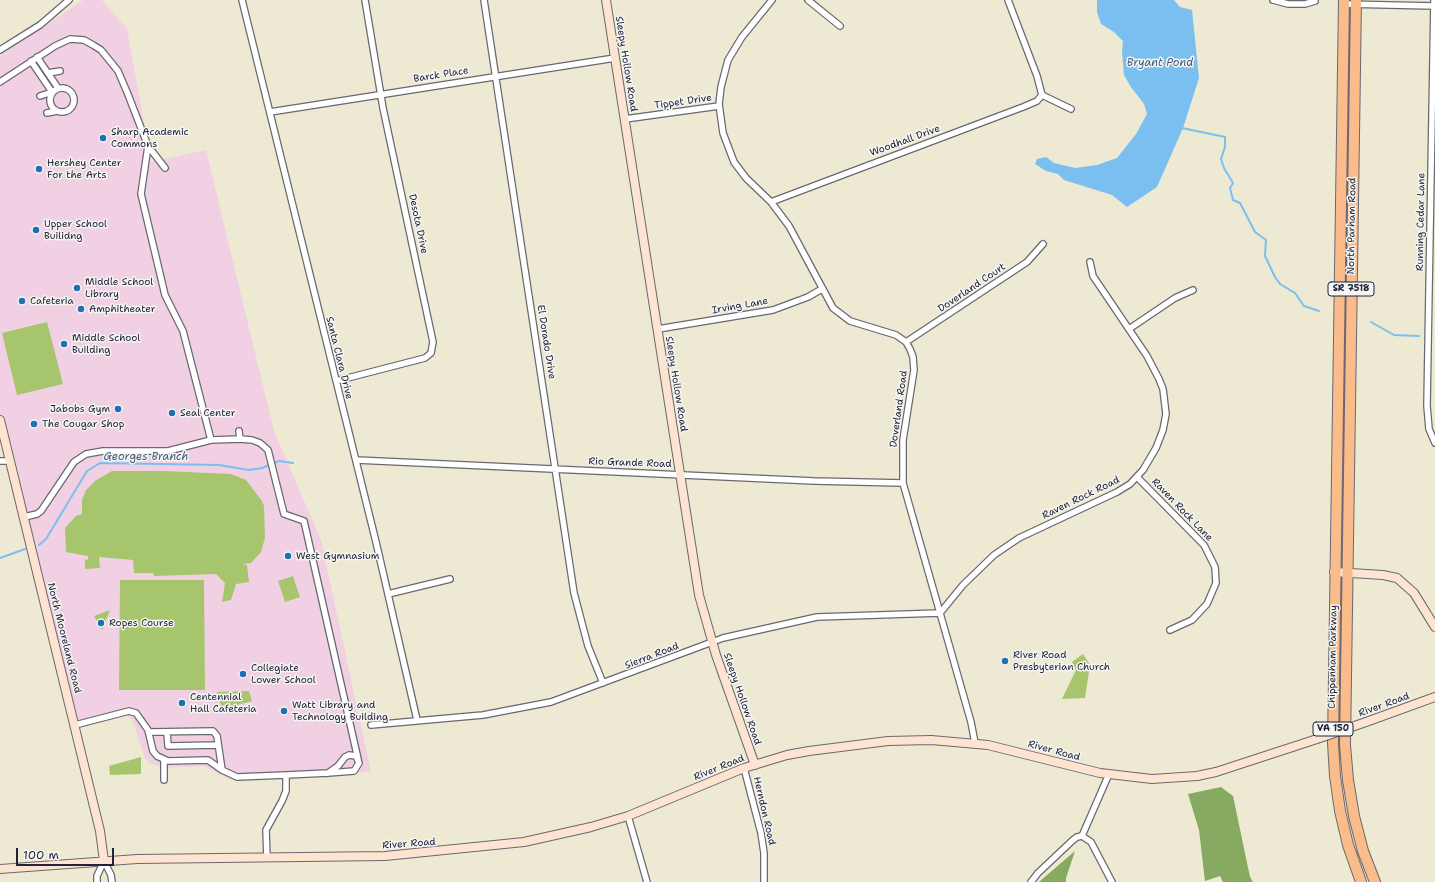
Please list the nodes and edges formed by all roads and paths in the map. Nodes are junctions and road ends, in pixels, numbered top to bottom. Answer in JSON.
{"nodes":[{"id":1,"x":69,"y":0,"type":"edge"},
{"id":2,"x":242,"y":0,"type":"edge"},
{"id":3,"x":365,"y":0,"type":"edge"},
{"id":4,"x":484,"y":0,"type":"edge"},
{"id":5,"x":606,"y":0,"type":"edge"},
{"id":6,"x":772,"y":0,"type":"edge"},
{"id":7,"x":808,"y":0,"type":"edge"},
{"id":8,"x":1008,"y":0,"type":"edge"},
{"id":9,"x":1273,"y":0,"type":"edge"},
{"id":10,"x":1315,"y":1,"type":"edge"},
{"id":11,"x":1344,"y":2,"type":"edge"},
{"id":12,"x":1356,"y":2,"type":"edge"},
{"id":13,"x":1434,"y":4,"type":"edge"},
{"id":14,"x":840,"y":26,"type":"dead end"},
{"id":15,"x":0,"y":50,"type":"edge"},
{"id":16,"x":38,"y":57,"type":"junction"},
{"id":17,"x":615,"y":58,"type":"junction"},
{"id":18,"x":32,"y":61,"type":"junction"},
{"id":19,"x":60,"y":71,"type":"dead end"},
{"id":20,"x":48,"y":73,"type":"junction"},
{"id":21,"x":495,"y":76,"type":"junction"},
{"id":22,"x":0,"y":82,"type":"edge"},
{"id":23,"x":58,"y":88,"type":"junction"},
{"id":24,"x":52,"y":92,"type":"junction"},
{"id":25,"x":380,"y":94,"type":"junction"},
{"id":26,"x":1042,"y":95,"type":"junction"},
{"id":27,"x":40,"y":96,"type":"dead end"},
{"id":28,"x":719,"y":106,"type":"junction"},
{"id":29,"x":1072,"y":110,"type":"dead end"},
{"id":30,"x":57,"y":111,"type":"junction"},
{"id":31,"x":270,"y":112,"type":"junction"},
{"id":32,"x":47,"y":113,"type":"dead end"},
{"id":33,"x":625,"y":120,"type":"junction"},
{"id":34,"x":148,"y":146,"type":"junction"},
{"id":35,"x":165,"y":168,"type":"dead end"},
{"id":36,"x":771,"y":202,"type":"junction"},
{"id":37,"x":1043,"y":244,"type":"dead end"},
{"id":38,"x":1433,"y":249,"type":"edge"},
{"id":39,"x":1090,"y":262,"type":"dead end"},
{"id":40,"x":822,"y":289,"type":"junction"},
{"id":41,"x":1192,"y":290,"type":"dead end"},
{"id":42,"x":658,"y":328,"type":"junction"},
{"id":43,"x":1129,"y":329,"type":"junction"},
{"id":44,"x":906,"y":342,"type":"junction"},
{"id":45,"x":336,"y":381,"type":"junction"},
{"id":46,"x":0,"y":420,"type":"edge"},
{"id":47,"x":223,"y":431,"type":"dead end"},
{"id":48,"x":240,"y":431,"type":"dead end"},
{"id":49,"x":224,"y":438,"type":"junction"},
{"id":50,"x":240,"y":439,"type":"junction"},
{"id":51,"x":210,"y":440,"type":"junction"},
{"id":52,"x":1435,"y":443,"type":"edge"},
{"id":53,"x":356,"y":460,"type":"junction"},
{"id":54,"x":0,"y":461,"type":"edge"},
{"id":55,"x":10,"y":461,"type":"junction"},
{"id":56,"x":556,"y":469,"type":"junction"},
{"id":57,"x":680,"y":474,"type":"junction"},
{"id":58,"x":1137,"y":477,"type":"junction"},
{"id":59,"x":903,"y":483,"type":"junction"},
{"id":60,"x":24,"y":517,"type":"junction"},
{"id":61,"x":1334,"y":572,"type":"junction"},
{"id":62,"x":1347,"y":573,"type":"junction"},
{"id":63,"x":450,"y":579,"type":"dead end"},
{"id":64,"x":388,"y":594,"type":"junction"},
{"id":65,"x":940,"y":613,"type":"junction"},
{"id":66,"x":1435,"y":627,"type":"edge"},
{"id":67,"x":1170,"y":630,"type":"dead end"},
{"id":68,"x":712,"y":642,"type":"junction"},
{"id":69,"x":603,"y":683,"type":"junction"},
{"id":70,"x":1435,"y":697,"type":"edge"},
{"id":71,"x":417,"y":720,"type":"junction"},
{"id":72,"x":75,"y":725,"type":"junction"},
{"id":73,"x":371,"y":725,"type":"dead end"},
{"id":74,"x":149,"y":732,"type":"junction"},
{"id":75,"x":167,"y":732,"type":"junction"},
{"id":76,"x":975,"y":743,"type":"junction"},
{"id":77,"x":218,"y":745,"type":"junction"},
{"id":78,"x":164,"y":760,"type":"junction"},
{"id":79,"x":359,"y":763,"type":"junction"},
{"id":80,"x":755,"y":765,"type":"junction"},
{"id":81,"x":744,"y":768,"type":"junction"},
{"id":82,"x":222,"y":770,"type":"junction"},
{"id":83,"x":328,"y":773,"type":"junction"},
{"id":84,"x":1109,"y":774,"type":"junction"},
{"id":85,"x":286,"y":775,"type":"junction"},
{"id":86,"x":164,"y":780,"type":"dead end"},
{"id":87,"x":628,"y":816,"type":"junction"},
{"id":88,"x":1082,"y":836,"type":"junction"},
{"id":89,"x":267,"y":858,"type":"junction"},
{"id":90,"x":104,"y":861,"type":"junction"},
{"id":91,"x":0,"y":869,"type":"edge"},
{"id":92,"x":97,"y":882,"type":"edge"},
{"id":93,"x":112,"y":882,"type":"edge"},
{"id":94,"x":647,"y":882,"type":"edge"},
{"id":95,"x":764,"y":882,"type":"edge"},
{"id":96,"x":1031,"y":882,"type":"edge"},
{"id":97,"x":1112,"y":882,"type":"edge"},
{"id":98,"x":1362,"y":882,"type":"edge"},
{"id":99,"x":1375,"y":882,"type":"edge"}],
"edges":[{"from":1,"to":15,"type":"street"},
{"from":2,"to":31,"type":"street","name":"Santa Clara Drive"},
{"from":3,"to":25,"type":"street","name":"Desota Drive"},
{"from":4,"to":21,"type":"street","name":"El Dorado Drive"},
{"from":5,"to":17,"type":"main road","name":"Sleepy Hollow Road"},
{"from":6,"to":28,"type":"street"},
{"from":7,"to":14,"type":"street"},
{"from":8,"to":26,"type":"street"},
{"from":9,"to":10,"type":"street"},
{"from":11,"to":12,"type":"street"},
{"from":11,"to":61,"type":"highway","name":"North Parham Road","number":"SR 7518"},
{"from":12,"to":13,"type":"street"},
{"from":12,"to":62,"type":"highway","name":"North Parham Road","number":"SR 7518"},
{"from":13,"to":38,"type":"street","name":"Running Cedar Lane"},
{"from":16,"to":18,"type":"street"},
{"from":16,"to":20,"type":"street"},
{"from":16,"to":34,"type":"street"},
{"from":17,"to":21,"type":"street","name":"Barck Place"},
{"from":17,"to":33,"type":"main road","name":"Sleepy Hollow Road"},
{"from":18,"to":22,"type":"street"},
{"from":18,"to":24,"type":"street"},
{"from":19,"to":20,"type":"street"},
{"from":20,"to":23,"type":"street"},
{"from":21,"to":25,"type":"street","name":"Barck Place"},
{"from":21,"to":56,"type":"street","name":"El Dorado Drive"},
{"from":23,"to":24,"type":"street"},
{"from":23,"to":30,"type":"street"},
{"from":24,"to":27,"type":"street"},
{"from":24,"to":30,"type":"street"},
{"from":25,"to":31,"type":"street","name":"Barck Place"},
{"from":25,"to":45,"type":"street","name":"Desota Drive"},
{"from":26,"to":29,"type":"street"},
{"from":26,"to":36,"type":"street","name":"Woodhall Drive"},
{"from":28,"to":33,"type":"street","name":"Tippet Drive"},
{"from":28,"to":36,"type":"street"},
{"from":30,"to":32,"type":"street"},
{"from":31,"to":45,"type":"street","name":"Santa Clara Drive"},
{"from":33,"to":42,"type":"main road","name":"Sleepy Hollow Road"},
{"from":34,"to":35,"type":"street"},
{"from":34,"to":51,"type":"street"},
{"from":36,"to":40,"type":"street"},
{"from":37,"to":44,"type":"street","name":"Doverland Court"},
{"from":38,"to":52,"type":"street","name":"Running Cedar Lane"},
{"from":39,"to":43,"type":"street","name":"Raven Rock Road"},
{"from":40,"to":42,"type":"street","name":"Irving Lane"},
{"from":40,"to":44,"type":"street"},
{"from":41,"to":43,"type":"street"},
{"from":42,"to":57,"type":"main road","name":"Sleepy Hollow Road"},
{"from":43,"to":58,"type":"street","name":"Raven Rock Road"},
{"from":44,"to":59,"type":"street","name":"Doverland Road"},
{"from":45,"to":53,"type":"street","name":"Santa Clara Drive"},
{"from":46,"to":55,"type":"main road","name":"North Mooreland Road"},
{"from":47,"to":49,"type":"street"},
{"from":48,"to":50,"type":"street"},
{"from":49,"to":50,"type":"street"},
{"from":49,"to":51,"type":"street"},
{"from":50,"to":79,"type":"street"},
{"from":51,"to":60,"type":"street"},
{"from":53,"to":56,"type":"street","name":"Rio Grande Road"},
{"from":53,"to":64,"type":"street","name":"Santa Clara Drive"},
{"from":54,"to":55,"type":"street"},
{"from":55,"to":60,"type":"main road","name":"North Mooreland Road"},
{"from":56,"to":57,"type":"street","name":"Rio Grande Road"},
{"from":56,"to":69,"type":"street","name":"El Dorado Drive"},
{"from":57,"to":59,"type":"street","name":"Rio Grande Road"},
{"from":57,"to":68,"type":"main road","name":"Sleepy Hollow Road"},
{"from":58,"to":65,"type":"street","name":"Raven Rock Road"},
{"from":58,"to":67,"type":"street","name":"Raven Rock Lane"},
{"from":59,"to":65,"type":"street","name":"Doverland Road"},
{"from":60,"to":72,"type":"main road","name":"North Mooreland Road"},
{"from":61,"to":62,"type":"main road"},
{"from":61,"to":98,"type":"highway","name":"Chippenham Parkway","number":"VA 150"},
{"from":62,"to":66,"type":"main road"},
{"from":62,"to":99,"type":"highway","name":"Chippenham Parkway","number":"VA 150"},
{"from":63,"to":64,"type":"street"},
{"from":64,"to":71,"type":"street","name":"Santa Clara Drive"},
{"from":65,"to":68,"type":"street","name":"Sierra Road"},
{"from":65,"to":76,"type":"street","name":"Doverland Road"},
{"from":68,"to":69,"type":"street","name":"Sierra Road"},
{"from":68,"to":80,"type":"main road","name":"Sleepy Hollow Road"},
{"from":69,"to":71,"type":"street","name":"Sierra Road"},
{"from":70,"to":84,"type":"main road","name":"River Road","bridge":true},
{"from":71,"to":73,"type":"street","name":"Sierra Road"},
{"from":72,"to":74,"type":"street"},
{"from":72,"to":90,"type":"main road","name":"North Mooreland Road"},
{"from":74,"to":75,"type":"street"},
{"from":74,"to":78,"type":"street"},
{"from":75,"to":77,"type":"street"},
{"from":75,"to":77,"type":"street"},
{"from":76,"to":80,"type":"main road","name":"River Road"},
{"from":76,"to":84,"type":"main road","name":"River Road"},
{"from":77,"to":82,"type":"street"},
{"from":78,"to":82,"type":"street"},
{"from":78,"to":86,"type":"street"},
{"from":79,"to":83,"type":"street"},
{"from":79,"to":83,"type":"street"},
{"from":80,"to":81,"type":"main road","name":"River Road"},
{"from":81,"to":87,"type":"main road","name":"River Road"},
{"from":81,"to":95,"type":"street","name":"Herndon Road"},
{"from":82,"to":85,"type":"street"},
{"from":83,"to":85,"type":"street"},
{"from":84,"to":88,"type":"street"},
{"from":85,"to":89,"type":"street"},
{"from":87,"to":89,"type":"main road","name":"River Road"},
{"from":87,"to":94,"type":"street"},
{"from":88,"to":96,"type":"street"},
{"from":88,"to":97,"type":"street"},
{"from":89,"to":90,"type":"main road","name":"River Road"},
{"from":90,"to":91,"type":"main road","name":"River Road"},
{"from":90,"to":92,"type":"street"},
{"from":90,"to":93,"type":"street"}]}
